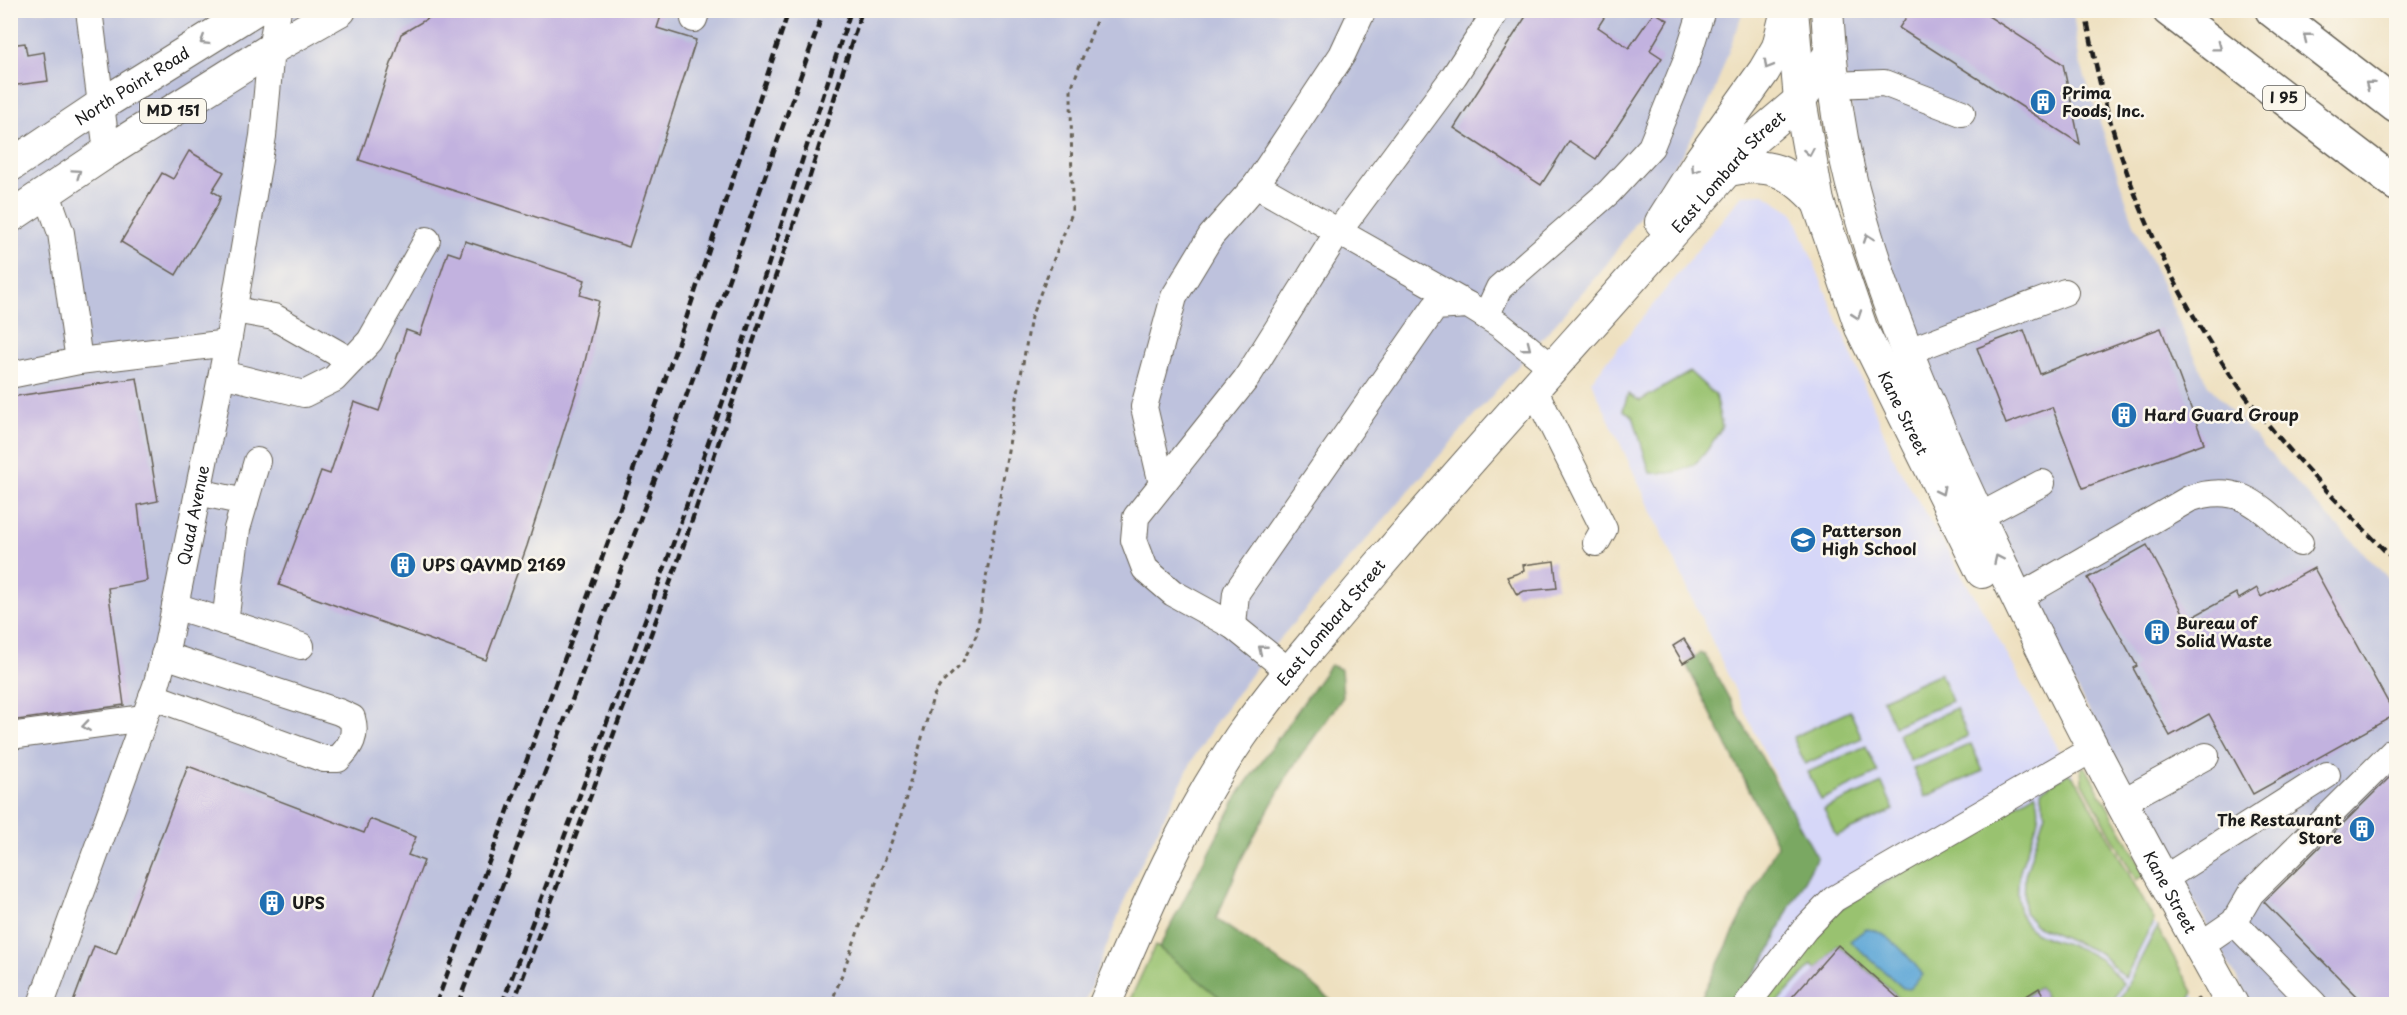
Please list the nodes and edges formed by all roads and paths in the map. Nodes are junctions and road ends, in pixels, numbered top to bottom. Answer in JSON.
{"nodes":[{"id":1,"x":89,"y":10,"type":"edge"},
{"id":2,"x":254,"y":10,"type":"edge"},
{"id":3,"x":278,"y":10,"type":"edge"},
{"id":4,"x":340,"y":10,"type":"edge"},
{"id":5,"x":1100,"y":10,"type":"edge"},
{"id":6,"x":1363,"y":10,"type":"edge"},
{"id":7,"x":1497,"y":10,"type":"edge"},
{"id":8,"x":1702,"y":10,"type":"edge"},
{"id":9,"x":1787,"y":10,"type":"edge"},
{"id":10,"x":1792,"y":10,"type":"edge"},
{"id":11,"x":1827,"y":10,"type":"edge"},
{"id":12,"x":2272,"y":10,"type":"edge"},
{"id":13,"x":2170,"y":11,"type":"edge"},
{"id":14,"x":271,"y":50,"type":"junction"},
{"id":15,"x":1830,"y":53,"type":"junction"},
{"id":16,"x":1833,"y":85,"type":"junction"},
{"id":17,"x":1800,"y":99,"type":"junction"},
{"id":18,"x":101,"y":105,"type":"junction"},
{"id":19,"x":2397,"y":106,"type":"edge"},
{"id":20,"x":1962,"y":113,"type":"dead end"},
{"id":21,"x":1839,"y":117,"type":"junction"},
{"id":22,"x":1729,"y":122,"type":"junction"},
{"id":23,"x":107,"y":152,"type":"junction"},
{"id":24,"x":10,"y":166,"type":"edge"},
{"id":25,"x":1728,"y":170,"type":"junction"},
{"id":26,"x":2397,"y":184,"type":"edge"},
{"id":27,"x":1256,"y":185,"type":"junction"},
{"id":28,"x":47,"y":194,"type":"junction"},
{"id":29,"x":1818,"y":202,"type":"junction"},
{"id":30,"x":10,"y":217,"type":"edge"},
{"id":31,"x":1338,"y":232,"type":"junction"},
{"id":32,"x":427,"y":240,"type":"dead end"},
{"id":33,"x":1624,"y":288,"type":"junction"},
{"id":34,"x":2065,"y":292,"type":"dead end"},
{"id":35,"x":234,"y":310,"type":"junction"},
{"id":36,"x":1484,"y":316,"type":"junction"},
{"id":37,"x":228,"y":344,"type":"junction"},
{"id":38,"x":1909,"y":351,"type":"junction"},
{"id":39,"x":79,"y":361,"type":"junction"},
{"id":40,"x":351,"y":361,"type":"junction"},
{"id":41,"x":222,"y":374,"type":"junction"},
{"id":42,"x":10,"y":375,"type":"edge"},
{"id":43,"x":1544,"y":378,"type":"junction"},
{"id":44,"x":257,"y":461,"type":"dead end"},
{"id":45,"x":2042,"y":483,"type":"dead end"},
{"id":46,"x":1162,"y":484,"type":"junction"},
{"id":47,"x":198,"y":492,"type":"junction"},
{"id":48,"x":245,"y":502,"type":"junction"},
{"id":49,"x":1978,"y":517,"type":"junction"},
{"id":50,"x":1596,"y":543,"type":"dead end"},
{"id":51,"x":2300,"y":543,"type":"dead end"},
{"id":52,"x":2017,"y":598,"type":"junction"},
{"id":53,"x":175,"y":606,"type":"junction"},
{"id":54,"x":225,"y":622,"type":"junction"},
{"id":55,"x":1233,"y":626,"type":"junction"},
{"id":56,"x":301,"y":646,"type":"dead end"},
{"id":57,"x":164,"y":655,"type":"junction"},
{"id":58,"x":1290,"y":672,"type":"junction"},
{"id":59,"x":148,"y":707,"type":"junction"},
{"id":60,"x":10,"y":736,"type":"edge"},
{"id":61,"x":2397,"y":749,"type":"edge"},
{"id":62,"x":2089,"y":751,"type":"junction"},
{"id":63,"x":2206,"y":756,"type":"dead end"},
{"id":64,"x":2327,"y":775,"type":"dead end"},
{"id":65,"x":2114,"y":792,"type":"junction"},
{"id":66,"x":2162,"y":880,"type":"junction"},
{"id":67,"x":2234,"y":922,"type":"junction"},
{"id":68,"x":2199,"y":946,"type":"junction"},
{"id":69,"x":2223,"y":1004,"type":"edge"},
{"id":70,"x":41,"y":1005,"type":"edge"},
{"id":71,"x":831,"y":1005,"type":"edge"},
{"id":72,"x":1105,"y":1005,"type":"edge"},
{"id":73,"x":1748,"y":1005,"type":"edge"},
{"id":74,"x":2188,"y":1005,"type":"edge"},
{"id":75,"x":2314,"y":1005,"type":"edge"}],
"edges":[{"from":1,"to":18,"type":"street"},
{"from":2,"to":18,"type":"main road","name":"North Point Road","number":"MD 151","one_way":true},
{"from":3,"to":14,"type":"street","name":"Quad Avenue"},
{"from":4,"to":14,"type":"main road","number":"MD 151"},
{"from":5,"to":71,"type":"path"},
{"from":6,"to":27,"type":"street"},
{"from":7,"to":31,"type":"street"},
{"from":8,"to":36,"type":"street"},
{"from":9,"to":22,"type":"main road","one_way":true},
{"from":10,"to":17,"type":"main road","name":"Kane Street"},
{"from":11,"to":15,"type":"main road","name":"Kane Street"},
{"from":19,"to":12,"type":"highway","one_way":true},
{"from":13,"to":26,"type":"highway","number":"I 95","one_way":true},
{"from":14,"to":23,"type":"main road","number":"MD 151"},
{"from":14,"to":35,"type":"street","name":"Quad Avenue"},
{"from":15,"to":16,"type":"main road","name":"Kane Street"},
{"from":15,"to":17,"type":"main road","name":"East Lombard Street"},
{"from":16,"to":20,"type":"street"},
{"from":16,"to":21,"type":"main road","name":"Kane Street"},
{"from":17,"to":21,"type":"main road"},
{"from":17,"to":22,"type":"main road"},
{"from":17,"to":25,"type":"main road","name":"East Lombard Street"},
{"from":17,"to":29,"type":"main road","name":"Kane Street","one_way":true},
{"from":18,"to":23,"type":"street"},
{"from":18,"to":24,"type":"main road","name":"North Point Road","number":"MD 151"},
{"from":38,"to":21,"type":"main road","name":"Kane Street","one_way":true},
{"from":22,"to":33,"type":"main road","name":"East Lombard Street","one_way":true},
{"from":28,"to":23,"type":"main road","number":"MD 151","one_way":true},
{"from":25,"to":29,"type":"main road"},
{"from":25,"to":33,"type":"main road","name":"East Lombard Street"},
{"from":27,"to":31,"type":"street"},
{"from":27,"to":46,"type":"street"},
{"from":28,"to":30,"type":"main road","number":"MD 151"},
{"from":28,"to":39,"type":"street"},
{"from":29,"to":62,"type":"main road","name":"Kane Street","one_way":true},
{"from":31,"to":36,"type":"street"},
{"from":31,"to":46,"type":"street"},
{"from":32,"to":40,"type":"street"},
{"from":33,"to":43,"type":"main road","name":"East Lombard Street"},
{"from":34,"to":38,"type":"street"},
{"from":35,"to":37,"type":"street","name":"Quad Avenue"},
{"from":35,"to":40,"type":"street"},
{"from":36,"to":43,"type":"street","one_way":true},
{"from":36,"to":55,"type":"street"},
{"from":37,"to":39,"type":"street"},
{"from":37,"to":41,"type":"street","name":"Quad Avenue"},
{"from":38,"to":49,"type":"main road","name":"Kane Street"},
{"from":39,"to":42,"type":"street"},
{"from":40,"to":41,"type":"street"},
{"from":41,"to":47,"type":"street","name":"Quad Avenue"},
{"from":43,"to":50,"type":"street"},
{"from":43,"to":58,"type":"main road","name":"East Lombard Street"},
{"from":44,"to":48,"type":"street"},
{"from":45,"to":49,"type":"street"},
{"from":46,"to":55,"type":"street"},
{"from":47,"to":48,"type":"street"},
{"from":47,"to":53,"type":"street","name":"Quad Avenue"},
{"from":48,"to":54,"type":"street"},
{"from":52,"to":49,"type":"main road","name":"Kane Street","one_way":true},
{"from":51,"to":52,"type":"street"},
{"from":52,"to":65,"type":"main road","name":"Kane Street"},
{"from":53,"to":54,"type":"street"},
{"from":53,"to":57,"type":"street","name":"Quad Avenue"},
{"from":54,"to":56,"type":"street"},
{"from":58,"to":55,"type":"street","one_way":true},
{"from":57,"to":59,"type":"street","name":"Quad Avenue"},
{"from":57,"to":59,"type":"street"},
{"from":58,"to":72,"type":"main road","name":"East Lombard Street"},
{"from":59,"to":60,"type":"street","one_way":true},
{"from":59,"to":70,"type":"street","name":"Quad Avenue"},
{"from":61,"to":67,"type":"street"},
{"from":62,"to":65,"type":"main road","name":"Kane Street"},
{"from":62,"to":73,"type":"street"},
{"from":63,"to":65,"type":"street"},
{"from":64,"to":66,"type":"street"},
{"from":65,"to":66,"type":"main road","name":"Kane Street"},
{"from":66,"to":68,"type":"main road","name":"Kane Street"},
{"from":67,"to":68,"type":"street"},
{"from":67,"to":75,"type":"street"},
{"from":68,"to":69,"type":"main road","name":"Kane Street"},
{"from":69,"to":74,"type":"path"}]}
